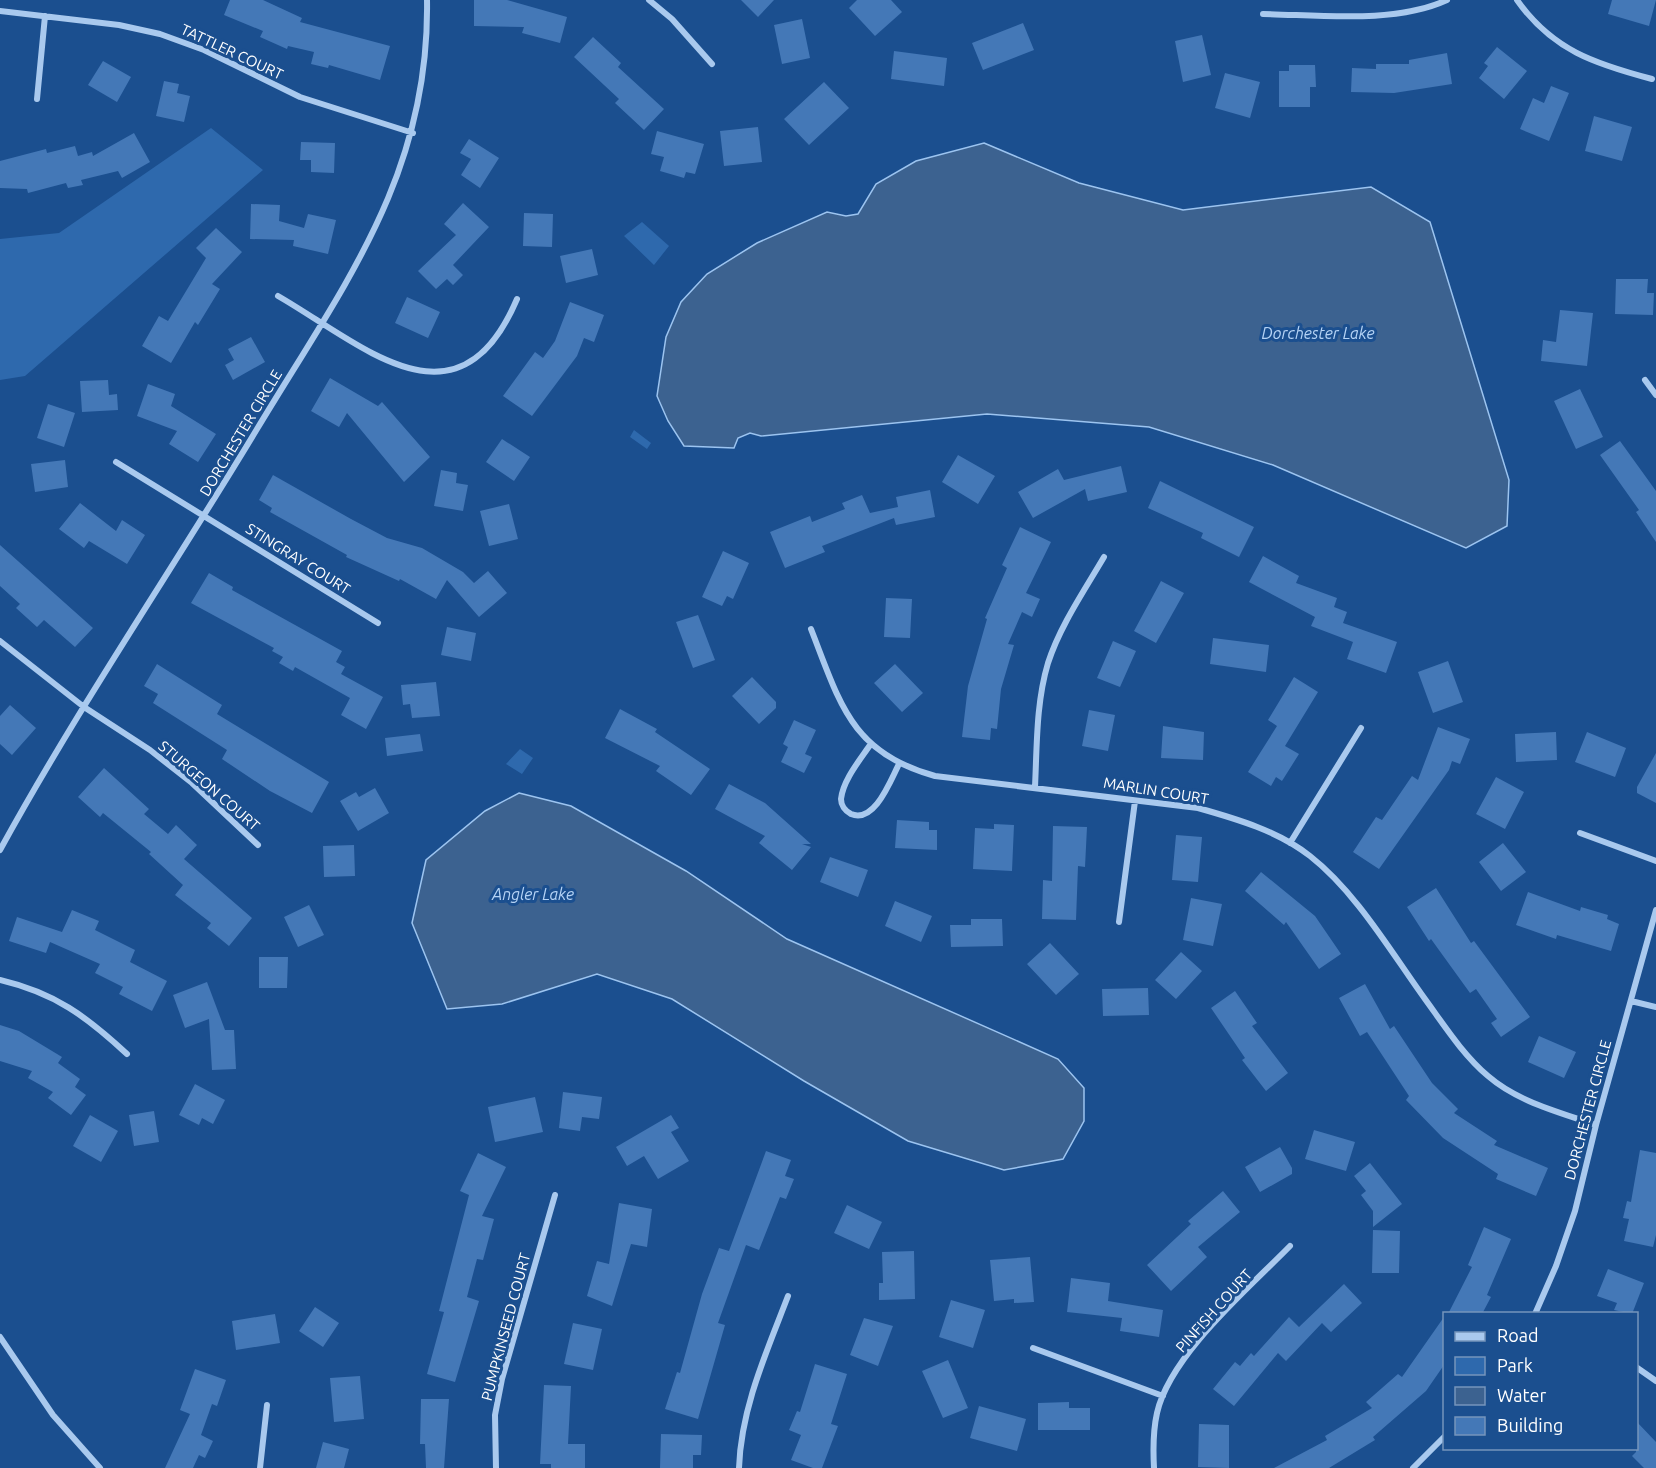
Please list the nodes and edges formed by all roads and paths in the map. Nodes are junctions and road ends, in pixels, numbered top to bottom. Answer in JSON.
{"nodes":[{"id":1,"x":427,"y":0,"type":"edge"},
{"id":2,"x":649,"y":0,"type":"edge"},
{"id":3,"x":1448,"y":0,"type":"edge"},
{"id":4,"x":1517,"y":0,"type":"edge"},
{"id":5,"x":0,"y":11,"type":"edge"},
{"id":6,"x":1263,"y":14,"type":"dead end"},
{"id":7,"x":45,"y":16,"type":"junction"},
{"id":8,"x":712,"y":64,"type":"dead end"},
{"id":9,"x":1652,"y":79,"type":"dead end"},
{"id":10,"x":37,"y":99,"type":"dead end"},
{"id":11,"x":413,"y":133,"type":"junction"},
{"id":12,"x":278,"y":296,"type":"dead end"},
{"id":13,"x":517,"y":299,"type":"dead end"},
{"id":14,"x":322,"y":322,"type":"junction"},
{"id":15,"x":1645,"y":380,"type":"dead end"},
{"id":16,"x":1656,"y":395,"type":"edge"},
{"id":17,"x":116,"y":462,"type":"dead end"},
{"id":18,"x":205,"y":516,"type":"junction"},
{"id":19,"x":1104,"y":557,"type":"dead end"},
{"id":20,"x":378,"y":623,"type":"dead end"},
{"id":21,"x":811,"y":629,"type":"dead end"},
{"id":22,"x":0,"y":641,"type":"edge"},
{"id":23,"x":84,"y":707,"type":"junction"},
{"id":24,"x":1361,"y":728,"type":"dead end"},
{"id":25,"x":870,"y":745,"type":"junction"},
{"id":26,"x":899,"y":764,"type":"junction"},
{"id":27,"x":1035,"y":787,"type":"junction"},
{"id":28,"x":1135,"y":801,"type":"junction"},
{"id":29,"x":1580,"y":833,"type":"dead end"},
{"id":30,"x":1290,"y":843,"type":"junction"},
{"id":31,"x":258,"y":845,"type":"dead end"},
{"id":32,"x":0,"y":850,"type":"edge"},
{"id":33,"x":1656,"y":861,"type":"edge"},
{"id":34,"x":1656,"y":910,"type":"edge"},
{"id":35,"x":1119,"y":922,"type":"dead end"},
{"id":36,"x":0,"y":980,"type":"edge"},
{"id":37,"x":1631,"y":1001,"type":"junction"},
{"id":38,"x":1656,"y":1007,"type":"edge"},
{"id":39,"x":127,"y":1054,"type":"dead end"},
{"id":40,"x":1596,"y":1125,"type":"junction"},
{"id":41,"x":555,"y":1195,"type":"dead end"},
{"id":42,"x":1290,"y":1246,"type":"dead end"},
{"id":43,"x":788,"y":1296,"type":"dead end"},
{"id":44,"x":1538,"y":1312,"type":"edge"},
{"id":45,"x":0,"y":1337,"type":"edge"},
{"id":46,"x":1033,"y":1348,"type":"dead end"},
{"id":47,"x":1638,"y":1368,"type":"edge"},
{"id":48,"x":1656,"y":1381,"type":"edge"},
{"id":49,"x":1163,"y":1396,"type":"junction"},
{"id":50,"x":267,"y":1405,"type":"dead end"},
{"id":51,"x":1443,"y":1438,"type":"edge"},
{"id":52,"x":100,"y":1468,"type":"edge"},
{"id":53,"x":260,"y":1468,"type":"edge"},
{"id":54,"x":496,"y":1468,"type":"edge"},
{"id":55,"x":739,"y":1468,"type":"edge"},
{"id":56,"x":1154,"y":1468,"type":"edge"},
{"id":57,"x":1413,"y":1468,"type":"edge"}],
"edges":[{"from":1,"to":11,"type":"street","name":"DORCHESTER CIRCLE"},
{"from":2,"to":8,"type":"street"},
{"from":3,"to":6,"type":"street"},
{"from":4,"to":9,"type":"street"},
{"from":5,"to":7,"type":"street","name":"TATTLER COURT"},
{"from":7,"to":10,"type":"street"},
{"from":7,"to":11,"type":"street","name":"TATTLER COURT"},
{"from":11,"to":14,"type":"street","name":"DORCHESTER CIRCLE"},
{"from":12,"to":14,"type":"street"},
{"from":13,"to":14,"type":"street"},
{"from":14,"to":18,"type":"street","name":"DORCHESTER CIRCLE"},
{"from":15,"to":16,"type":"street"},
{"from":17,"to":18,"type":"street","name":"STINGRAY COURT"},
{"from":18,"to":20,"type":"street","name":"STINGRAY COURT"},
{"from":18,"to":23,"type":"street","name":"DORCHESTER CIRCLE"},
{"from":19,"to":27,"type":"street"},
{"from":21,"to":25,"type":"street","name":"MARLIN COURT"},
{"from":22,"to":23,"type":"street","name":"STURGEON COURT"},
{"from":23,"to":31,"type":"street","name":"STURGEON COURT"},
{"from":23,"to":32,"type":"street","name":"DORCHESTER CIRCLE"},
{"from":24,"to":30,"type":"street"},
{"from":25,"to":26,"type":"street","name":"MARLIN COURT"},
{"from":25,"to":26,"type":"street"},
{"from":26,"to":27,"type":"street","name":"MARLIN COURT"},
{"from":27,"to":28,"type":"street","name":"MARLIN COURT"},
{"from":28,"to":30,"type":"street","name":"MARLIN COURT"},
{"from":28,"to":35,"type":"street"},
{"from":29,"to":33,"type":"street"},
{"from":30,"to":40,"type":"street","name":"MARLIN COURT"},
{"from":34,"to":37,"type":"street","name":"DORCHESTER CIRCLE"},
{"from":36,"to":39,"type":"street"},
{"from":37,"to":38,"type":"street"},
{"from":37,"to":40,"type":"street","name":"DORCHESTER CIRCLE"},
{"from":40,"to":44,"type":"street","name":"DORCHESTER CIRCLE"},
{"from":41,"to":54,"type":"street","name":"PUMPKINSEED COURT"},
{"from":42,"to":49,"type":"street","name":"PINFISH COURT"},
{"from":43,"to":55,"type":"street"},
{"from":45,"to":52,"type":"street"},
{"from":46,"to":49,"type":"street"},
{"from":47,"to":48,"type":"street"},
{"from":49,"to":56,"type":"street","name":"PINFISH COURT"},
{"from":50,"to":53,"type":"street"},
{"from":51,"to":57,"type":"street"}]}
